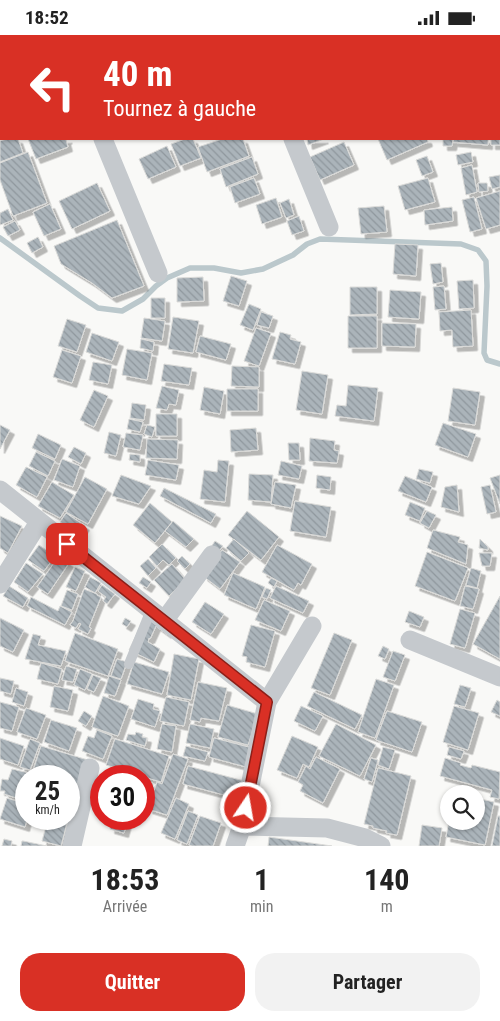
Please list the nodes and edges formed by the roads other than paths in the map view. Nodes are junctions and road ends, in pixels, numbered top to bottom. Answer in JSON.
{"nodes":[{"id":1,"x":103,"y":140,"type":"edge"},
{"id":2,"x":292,"y":140,"type":"edge"},
{"id":3,"x":329,"y":227,"type":"dead end"},
{"id":4,"x":158,"y":273,"type":"dead end"},
{"id":5,"x":0,"y":489,"type":"edge"},
{"id":6,"x":39,"y":522,"type":"junction"},
{"id":7,"x":212,"y":555,"type":"dead end"},
{"id":8,"x":0,"y":584,"type":"edge"},
{"id":9,"x":158,"y":616,"type":"junction"},
{"id":10,"x":312,"y":625,"type":"dead end"},
{"id":11,"x":410,"y":640,"type":"dead end"},
{"id":12,"x":129,"y":664,"type":"dead end"},
{"id":13,"x":500,"y":677,"type":"edge"},
{"id":14,"x":267,"y":702,"type":"junction"},
{"id":15,"x":90,"y":768,"type":"dead end"},
{"id":16,"x":242,"y":826,"type":"junction"},
{"id":17,"x":72,"y":846,"type":"edge"},
{"id":18,"x":235,"y":846,"type":"edge"},
{"id":19,"x":381,"y":846,"type":"edge"}],
"edges":[{"from":1,"to":4,"type":"street"},
{"from":2,"to":3,"type":"street"},
{"from":5,"to":6,"type":"street"},
{"from":6,"to":8,"type":"street"},
{"from":6,"to":9,"type":"street"},
{"from":7,"to":9,"type":"street"},
{"from":9,"to":12,"type":"lane"},
{"from":9,"to":14,"type":"street"},
{"from":10,"to":14,"type":"street"},
{"from":11,"to":13,"type":"street"},
{"from":14,"to":16,"type":"street"},
{"from":15,"to":17,"type":"street"},
{"from":16,"to":18,"type":"street"},
{"from":16,"to":19,"type":"street"}]}
